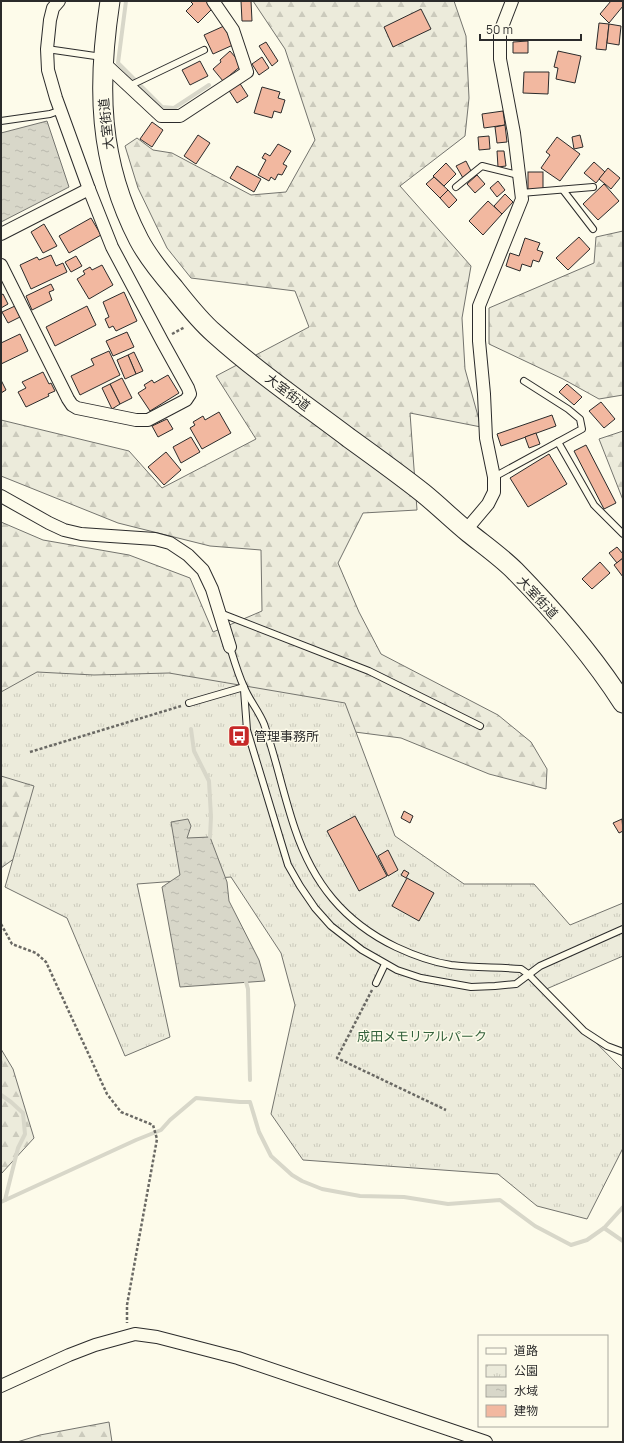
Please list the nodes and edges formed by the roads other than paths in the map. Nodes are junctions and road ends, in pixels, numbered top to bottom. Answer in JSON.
{"nodes":[{"id":1,"x":59,"y":1,"type":"edge"},
{"id":2,"x":110,"y":1,"type":"edge"},
{"id":3,"x":214,"y":1,"type":"edge"},
{"id":4,"x":512,"y":1,"type":"edge"},
{"id":5,"x":47,"y":49,"type":"junction"},
{"id":6,"x":204,"y":50,"type":"dead end"},
{"id":7,"x":103,"y":59,"type":"junction"},
{"id":8,"x":129,"y":86,"type":"junction"},
{"id":9,"x":61,"y":110,"type":"junction"},
{"id":10,"x":1,"y":121,"type":"edge"},
{"id":11,"x":518,"y":175,"type":"junction"},
{"id":12,"x":456,"y":187,"type":"dead end"},
{"id":13,"x":593,"y":187,"type":"dead end"},
{"id":14,"x":89,"y":190,"type":"junction"},
{"id":15,"x":563,"y":190,"type":"junction"},
{"id":16,"x":521,"y":193,"type":"junction"},
{"id":17,"x":593,"y":229,"type":"dead end"},
{"id":18,"x":1,"y":234,"type":"edge"},
{"id":19,"x":1,"y":266,"type":"edge"},
{"id":20,"x":524,"y":381,"type":"dead end"},
{"id":21,"x":558,"y":442,"type":"junction"},
{"id":22,"x":494,"y":476,"type":"junction"},
{"id":23,"x":1,"y":496,"type":"edge"},
{"id":24,"x":466,"y":530,"type":"junction"},
{"id":25,"x":623,"y":534,"type":"edge"},
{"id":26,"x":220,"y":613,"type":"junction"},
{"id":27,"x":230,"y":647,"type":"joint"},
{"id":28,"x":244,"y":687,"type":"junction"},
{"id":29,"x":189,"y":703,"type":"road end"},
{"id":30,"x":623,"y":703,"type":"edge"},
{"id":31,"x":480,"y":726,"type":"dead end"},
{"id":32,"x":623,"y":929,"type":"edge"},
{"id":33,"x":386,"y":964,"type":"junction"},
{"id":34,"x":528,"y":974,"type":"junction"},
{"id":35,"x":376,"y":983,"type":"road end"},
{"id":36,"x":623,"y":1052,"type":"edge"},
{"id":37,"x":1,"y":1386,"type":"edge"},
{"id":38,"x":486,"y":1442,"type":"edge"}],
"edges":[{"from":1,"to":5,"type":"street"},
{"from":2,"to":7,"type":"main road","name":"大室街道"},
{"from":3,"to":8,"type":"street"},
{"from":4,"to":11,"type":"street"},
{"from":5,"to":7,"type":"lane"},
{"from":5,"to":9,"type":"street"},
{"from":6,"to":8,"type":"lane"},
{"from":7,"to":8,"type":"street"},
{"from":7,"to":24,"type":"main road","name":"大室街道"},
{"from":9,"to":10,"type":"lane"},
{"from":9,"to":14,"type":"street"},
{"from":11,"to":12,"type":"lane"},
{"from":11,"to":16,"type":"street"},
{"from":13,"to":15,"type":"lane"},
{"from":14,"to":18,"type":"street"},
{"from":14,"to":19,"type":"street"},
{"from":15,"to":16,"type":"lane"},
{"from":15,"to":17,"type":"lane"},
{"from":16,"to":22,"type":"street"},
{"from":20,"to":21,"type":"lane"},
{"from":21,"to":22,"type":"lane"},
{"from":21,"to":25,"type":"lane"},
{"from":22,"to":24,"type":"street"},
{"from":23,"to":26,"type":"street"},
{"from":24,"to":30,"type":"main road","name":"大室街道"},
{"from":26,"to":27,"type":"street"},
{"from":26,"to":31,"type":"lane"},
{"from":27,"to":28,"type":"lane"},
{"from":28,"to":29,"type":"lane"},
{"from":28,"to":33,"type":"lane"},
{"from":28,"to":34,"type":"lane"},
{"from":32,"to":34,"type":"lane"},
{"from":33,"to":34,"type":"lane"},
{"from":33,"to":35,"type":"lane"},
{"from":34,"to":36,"type":"lane"},
{"from":37,"to":38,"type":"street"}]}
